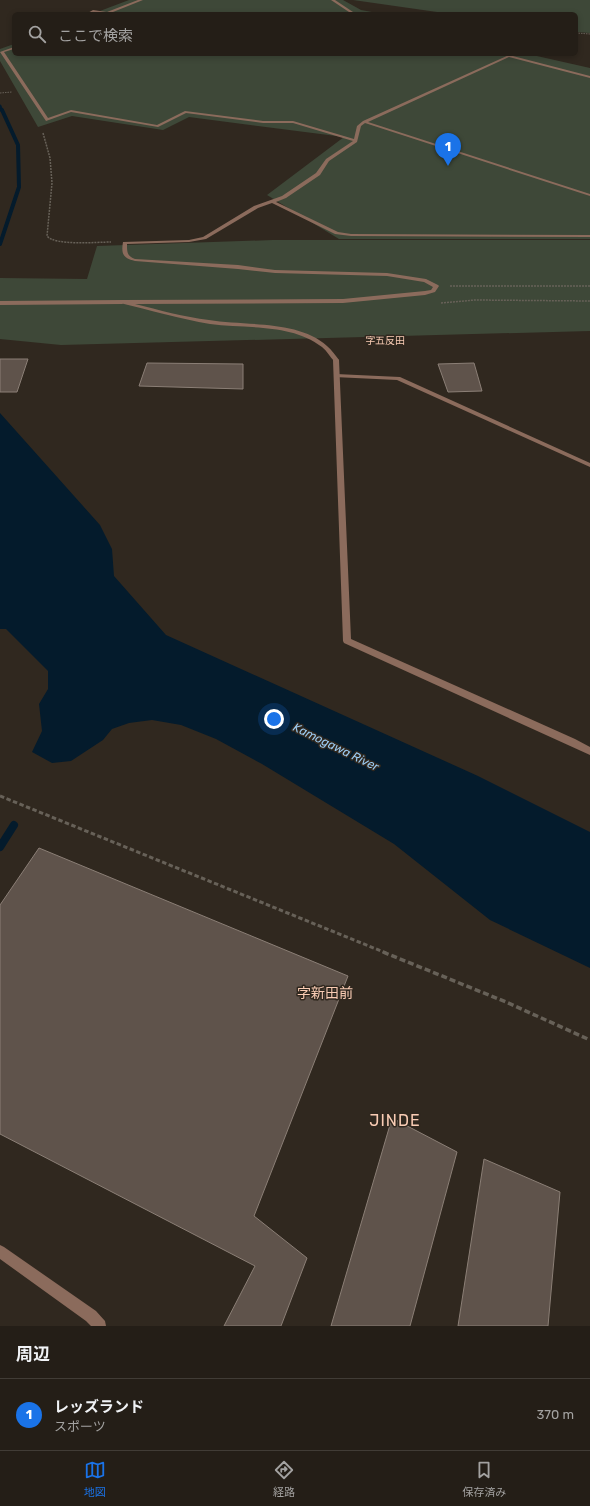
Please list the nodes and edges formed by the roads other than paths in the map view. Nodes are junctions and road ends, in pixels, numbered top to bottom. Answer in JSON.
{"nodes":[{"id":1,"x":141,"y":0,"type":"edge"},
{"id":2,"x":334,"y":0,"type":"edge"},
{"id":3,"x":110,"y":12,"type":"edge"},
{"id":4,"x":351,"y":12,"type":"edge"},
{"id":5,"x":12,"y":49,"type":"edge"},
{"id":6,"x":509,"y":56,"type":"joint"},
{"id":7,"x":590,"y":77,"type":"edge"},
{"id":8,"x":364,"y":122,"type":"junction"},
{"id":9,"x":356,"y":141,"type":"junction"},
{"id":10,"x":590,"y":195,"type":"edge"},
{"id":11,"x":272,"y":201,"type":"junction"},
{"id":12,"x":590,"y":236,"type":"edge"},
{"id":13,"x":122,"y":302,"type":"junction"},
{"id":14,"x":0,"y":303,"type":"edge"},
{"id":15,"x":336,"y":376,"type":"junction"},
{"id":16,"x":590,"y":465,"type":"edge"},
{"id":17,"x":590,"y":751,"type":"edge"},
{"id":18,"x":0,"y":1251,"type":"edge"},
{"id":19,"x":100,"y":1326,"type":"edge"}],
"edges":[{"from":1,"to":3,"type":"street"},
{"from":2,"to":4,"type":"street"},
{"from":5,"to":9,"type":"street"},
{"from":6,"to":7,"type":"street"},
{"from":6,"to":8,"type":"street"},
{"from":8,"to":9,"type":"street"},
{"from":8,"to":10,"type":"street"},
{"from":9,"to":11,"type":"street"},
{"from":11,"to":12,"type":"street"},
{"from":11,"to":13,"type":"street"},
{"from":13,"to":14,"type":"street"},
{"from":13,"to":15,"type":"street"},
{"from":15,"to":16,"type":"street"},
{"from":15,"to":17,"type":"street"},
{"from":18,"to":19,"type":"street"}]}
